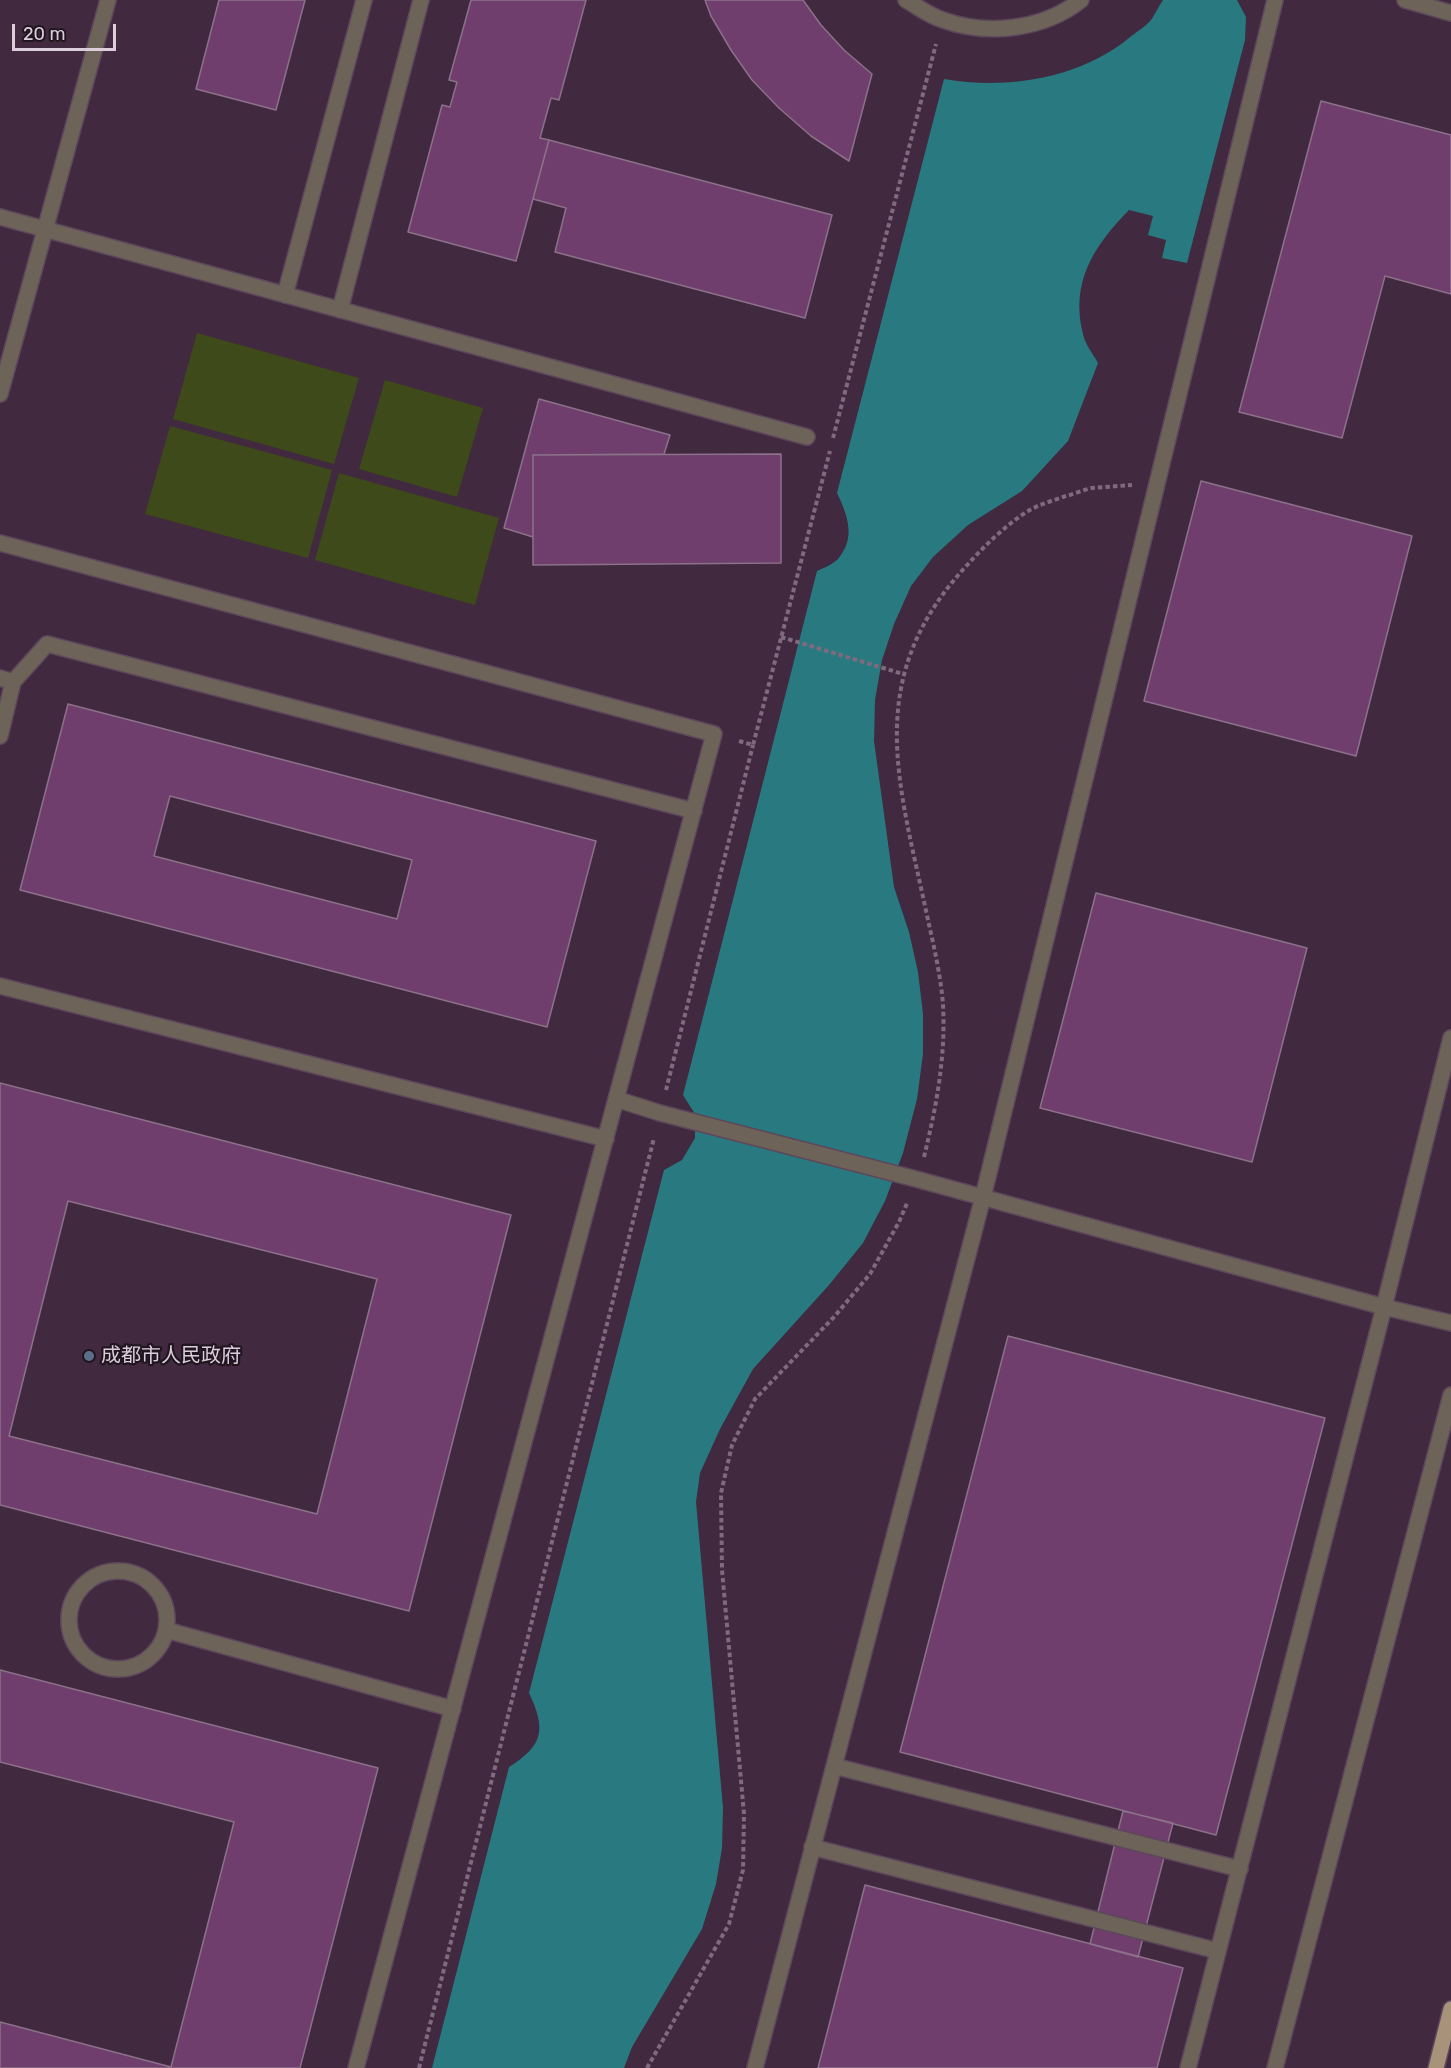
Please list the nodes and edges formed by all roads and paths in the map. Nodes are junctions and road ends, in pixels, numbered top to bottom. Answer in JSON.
{"nodes":[{"id":1,"x":108,"y":0,"type":"edge"},
{"id":2,"x":364,"y":0,"type":"edge"},
{"id":3,"x":421,"y":0,"type":"edge"},
{"id":4,"x":906,"y":0,"type":"edge"},
{"id":5,"x":1081,"y":0,"type":"edge"},
{"id":6,"x":1275,"y":0,"type":"edge"},
{"id":7,"x":1405,"y":0,"type":"edge"},
{"id":8,"x":1451,"y":13,"type":"edge"},
{"id":9,"x":942,"y":20,"type":"junction"},
{"id":10,"x":0,"y":217,"type":"edge"},
{"id":11,"x":46,"y":230,"type":"junction"},
{"id":12,"x":285,"y":295,"type":"junction"},
{"id":13,"x":340,"y":310,"type":"junction"},
{"id":14,"x":0,"y":394,"type":"edge"},
{"id":15,"x":807,"y":437,"type":"dead end"},
{"id":16,"x":1157,"y":483,"type":"junction"},
{"id":17,"x":0,"y":543,"type":"edge"},
{"id":18,"x":781,"y":637,"type":"junction"},
{"id":19,"x":903,"y":674,"type":"junction"},
{"id":20,"x":7,"y":680,"type":"edge"},
{"id":21,"x":714,"y":734,"type":"junction"},
{"id":22,"x":0,"y":736,"type":"edge"},
{"id":23,"x":753,"y":745,"type":"junction"},
{"id":24,"x":694,"y":811,"type":"junction"},
{"id":25,"x":0,"y":986,"type":"edge"},
{"id":26,"x":1451,"y":1038,"type":"edge"},
{"id":27,"x":616,"y":1099,"type":"junction"},
{"id":28,"x":660,"y":1113,"type":"junction"},
{"id":29,"x":606,"y":1139,"type":"junction"},
{"id":30,"x":910,"y":1177,"type":"junction"},
{"id":31,"x":983,"y":1197,"type":"junction"},
{"id":32,"x":1384,"y":1307,"type":"junction"},
{"id":33,"x":1451,"y":1323,"type":"edge"},
{"id":34,"x":1451,"y":1395,"type":"edge"},
{"id":35,"x":166,"y":1630,"type":"junction"},
{"id":36,"x":453,"y":1709,"type":"junction"},
{"id":37,"x":834,"y":1766,"type":"junction"},
{"id":38,"x":812,"y":1847,"type":"junction"},
{"id":39,"x":1240,"y":1869,"type":"junction"},
{"id":40,"x":1218,"y":1951,"type":"junction"},
{"id":41,"x":1451,"y":2009,"type":"edge"},
{"id":42,"x":356,"y":2068,"type":"edge"},
{"id":43,"x":419,"y":2068,"type":"edge"},
{"id":44,"x":647,"y":2068,"type":"edge"},
{"id":45,"x":755,"y":2068,"type":"edge"},
{"id":46,"x":1188,"y":2068,"type":"edge"},
{"id":47,"x":1275,"y":2068,"type":"edge"},
{"id":48,"x":1436,"y":2068,"type":"edge"}],
"edges":[{"from":1,"to":11,"type":"street"},
{"from":2,"to":12,"type":"street"},
{"from":3,"to":13,"type":"street"},
{"from":4,"to":9,"type":"street"},
{"from":5,"to":9,"type":"street"},
{"from":6,"to":16,"type":"street"},
{"from":7,"to":8,"type":"street"},
{"from":9,"to":18,"type":"path"},
{"from":10,"to":11,"type":"street"},
{"from":11,"to":12,"type":"street"},
{"from":11,"to":14,"type":"street"},
{"from":12,"to":13,"type":"street"},
{"from":13,"to":15,"type":"street"},
{"from":16,"to":19,"type":"path"},
{"from":16,"to":31,"type":"street"},
{"from":17,"to":21,"type":"street"},
{"from":18,"to":19,"type":"path"},
{"from":18,"to":23,"type":"path"},
{"from":19,"to":30,"type":"path"},
{"from":20,"to":22,"type":"street"},
{"from":20,"to":24,"type":"street"},
{"from":21,"to":23,"type":"path"},
{"from":21,"to":24,"type":"street"},
{"from":23,"to":28,"type":"path"},
{"from":24,"to":27,"type":"street"},
{"from":25,"to":29,"type":"street"},
{"from":26,"to":32,"type":"street"},
{"from":27,"to":28,"type":"street"},
{"from":27,"to":29,"type":"street"},
{"from":28,"to":30,"type":"street"},
{"from":28,"to":43,"type":"path"},
{"from":29,"to":36,"type":"street"},
{"from":30,"to":31,"type":"street"},
{"from":30,"to":44,"type":"path"},
{"from":31,"to":32,"type":"street"},
{"from":31,"to":37,"type":"street"},
{"from":32,"to":33,"type":"street"},
{"from":32,"to":39,"type":"street"},
{"from":34,"to":47,"type":"street"},
{"from":35,"to":35,"type":"street"},
{"from":35,"to":36,"type":"street"},
{"from":36,"to":42,"type":"street"},
{"from":37,"to":38,"type":"street"},
{"from":37,"to":39,"type":"street"},
{"from":38,"to":40,"type":"street"},
{"from":38,"to":45,"type":"street"},
{"from":39,"to":40,"type":"street"},
{"from":40,"to":46,"type":"street"},
{"from":41,"to":48,"type":"main road"}]}
